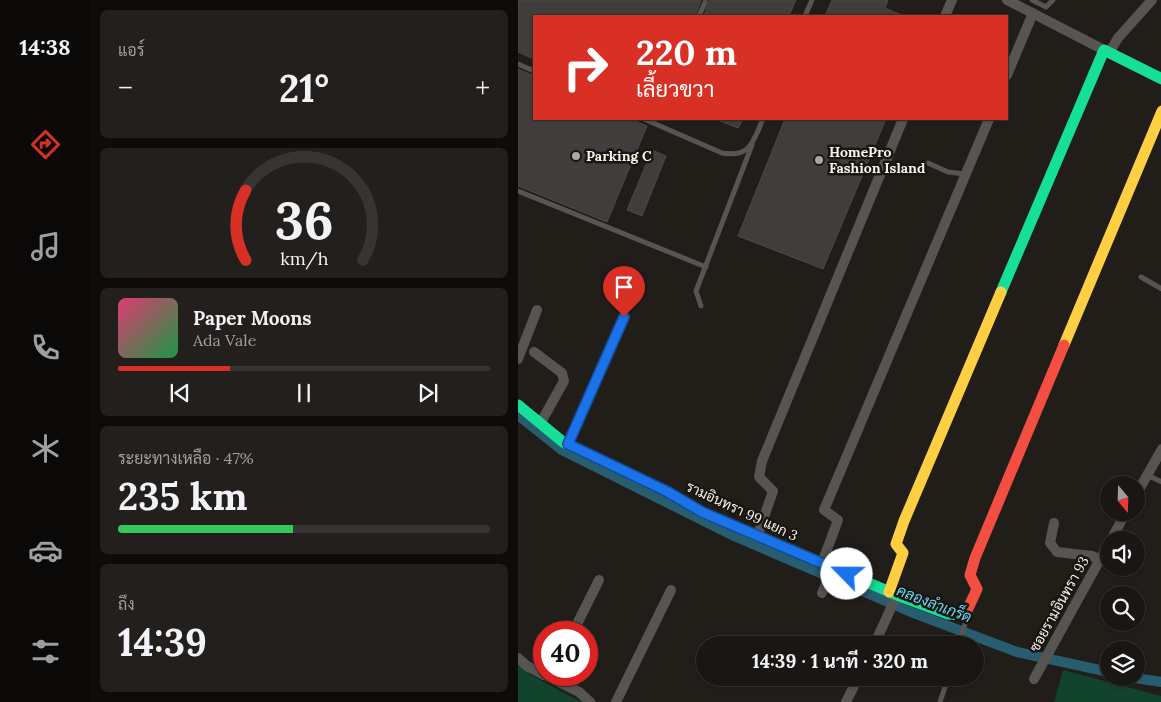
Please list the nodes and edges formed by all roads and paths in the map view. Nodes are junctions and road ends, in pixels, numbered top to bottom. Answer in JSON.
{"nodes":[{"id":1,"x":812,"y":0,"type":"edge"},
{"id":2,"x":952,"y":0,"type":"edge"},
{"id":3,"x":1007,"y":0,"type":"edge"},
{"id":4,"x":1032,"y":0,"type":"edge"},
{"id":5,"x":1053,"y":0,"type":"edge"},
{"id":6,"x":1152,"y":0,"type":"edge"},
{"id":7,"x":705,"y":2,"type":"dead end"},
{"id":8,"x":1033,"y":13,"type":"junction"},
{"id":9,"x":699,"y":15,"type":"edge"},
{"id":10,"x":805,"y":15,"type":"edge"},
{"id":11,"x":945,"y":15,"type":"edge"},
{"id":12,"x":1106,"y":52,"type":"junction"},
{"id":13,"x":518,"y":64,"type":"edge"},
{"id":14,"x":533,"y":71,"type":"edge"},
{"id":15,"x":1008,"y":73,"type":"edge"},
{"id":16,"x":1162,"y":79,"type":"edge"},
{"id":17,"x":1160,"y":119,"type":"edge"},
{"id":18,"x":763,"y":120,"type":"edge"},
{"id":19,"x":903,"y":120,"type":"edge"},
{"id":20,"x":989,"y":120,"type":"edge"},
{"id":21,"x":657,"y":121,"type":"edge"},
{"id":22,"x":752,"y":144,"type":"junction"},
{"id":23,"x":928,"y":163,"type":"dead end"},
{"id":24,"x":966,"y":174,"type":"junction"},
{"id":25,"x":518,"y":191,"type":"edge"},
{"id":26,"x":706,"y":267,"type":"junction"},
{"id":27,"x":1140,"y":277,"type":"dead end"},
{"id":28,"x":1162,"y":289,"type":"edge"},
{"id":29,"x":701,"y":306,"type":"dead end"},
{"id":30,"x":537,"y":310,"type":"dead end"},
{"id":31,"x":624,"y":317,"type":"dead end"},
{"id":32,"x":534,"y":352,"type":"dead end"},
{"id":33,"x":518,"y":359,"type":"edge"},
{"id":34,"x":518,"y":405,"type":"edge"},
{"id":35,"x":540,"y":424,"type":"junction"},
{"id":36,"x":568,"y":444,"type":"junction"},
{"id":37,"x":1162,"y":449,"type":"edge"},
{"id":38,"x":1147,"y":475,"type":"joint"},
{"id":39,"x":1162,"y":482,"type":"edge"},
{"id":40,"x":1054,"y":523,"type":"dead end"},
{"id":41,"x":757,"y":536,"type":"junction"},
{"id":42,"x":1100,"y":560,"type":"joint"},
{"id":43,"x":822,"y":564,"type":"junction"},
{"id":44,"x":832,"y":571,"type":"junction"},
{"id":45,"x":599,"y":580,"type":"dead end"},
{"id":46,"x":824,"y":589,"type":"dead end"},
{"id":47,"x":671,"y":590,"type":"dead end"},
{"id":48,"x":894,"y":596,"type":"junction"},
{"id":49,"x":967,"y":616,"type":"junction"},
{"id":50,"x":578,"y":621,"type":"edge"},
{"id":51,"x":878,"y":636,"type":"edge"},
{"id":52,"x":962,"y":636,"type":"edge"},
{"id":53,"x":518,"y":658,"type":"edge"},
{"id":54,"x":533,"y":669,"type":"edge"},
{"id":55,"x":1036,"y":674,"type":"dead end"},
{"id":56,"x":568,"y":686,"type":"edge"},
{"id":57,"x":854,"y":686,"type":"edge"},
{"id":58,"x":945,"y":686,"type":"edge"},
{"id":59,"x":590,"y":702,"type":"edge"},
{"id":60,"x":616,"y":702,"type":"edge"},
{"id":61,"x":846,"y":702,"type":"edge"},
{"id":62,"x":940,"y":702,"type":"edge"}],
"edges":[{"from":1,"to":10,"type":"lane"},
{"from":2,"to":11,"type":"street"},
{"from":3,"to":8,"type":"street"},
{"from":4,"to":5,"type":"lane"},
{"from":6,"to":12,"type":"street"},
{"from":7,"to":9,"type":"lane"},
{"from":8,"to":12,"type":"street"},
{"from":8,"to":15,"type":"street"},
{"from":12,"to":16,"type":"street"},
{"from":12,"to":48,"type":"street"},
{"from":13,"to":14,"type":"lane"},
{"from":17,"to":49,"type":"street"},
{"from":18,"to":22,"type":"lane"},
{"from":19,"to":41,"type":"street"},
{"from":20,"to":24,"type":"street"},
{"from":21,"to":22,"type":"lane"},
{"from":22,"to":26,"type":"lane"},
{"from":23,"to":24,"type":"lane"},
{"from":24,"to":43,"type":"street"},
{"from":25,"to":26,"type":"lane"},
{"from":26,"to":29,"type":"lane"},
{"from":27,"to":28,"type":"lane"},
{"from":30,"to":33,"type":"street"},
{"from":31,"to":36,"type":"street"},
{"from":32,"to":35,"type":"street"},
{"from":34,"to":35,"type":"street","name":"รามอินทรา 99 แยก 3"},
{"from":35,"to":36,"type":"street","name":"รามอินทรา 99 แยก 3"},
{"from":36,"to":41,"type":"street","name":"รามอินทรา 99 แยก 3"},
{"from":37,"to":38,"type":"street"},
{"from":38,"to":39,"type":"lane"},
{"from":40,"to":42,"type":"street"},
{"from":41,"to":43,"type":"street","name":"รามอินทรา 99 แยก 3"},
{"from":42,"to":55,"type":"street","name":"ซอยรามอินทรา 93"},
{"from":43,"to":44,"type":"street","name":"รามอินทรา 99 แยก 3"},
{"from":44,"to":46,"type":"street"},
{"from":44,"to":48,"type":"street","name":"รามอินทรา 99 แยก 3"},
{"from":45,"to":50,"type":"street"},
{"from":47,"to":60,"type":"street"},
{"from":48,"to":49,"type":"street","name":"รามอินทรา 99 แยก 3"},
{"from":48,"to":51,"type":"street"},
{"from":49,"to":52,"type":"lane"},
{"from":53,"to":54,"type":"street"},
{"from":56,"to":59,"type":"street"},
{"from":57,"to":61,"type":"street"},
{"from":58,"to":62,"type":"lane"}]}
